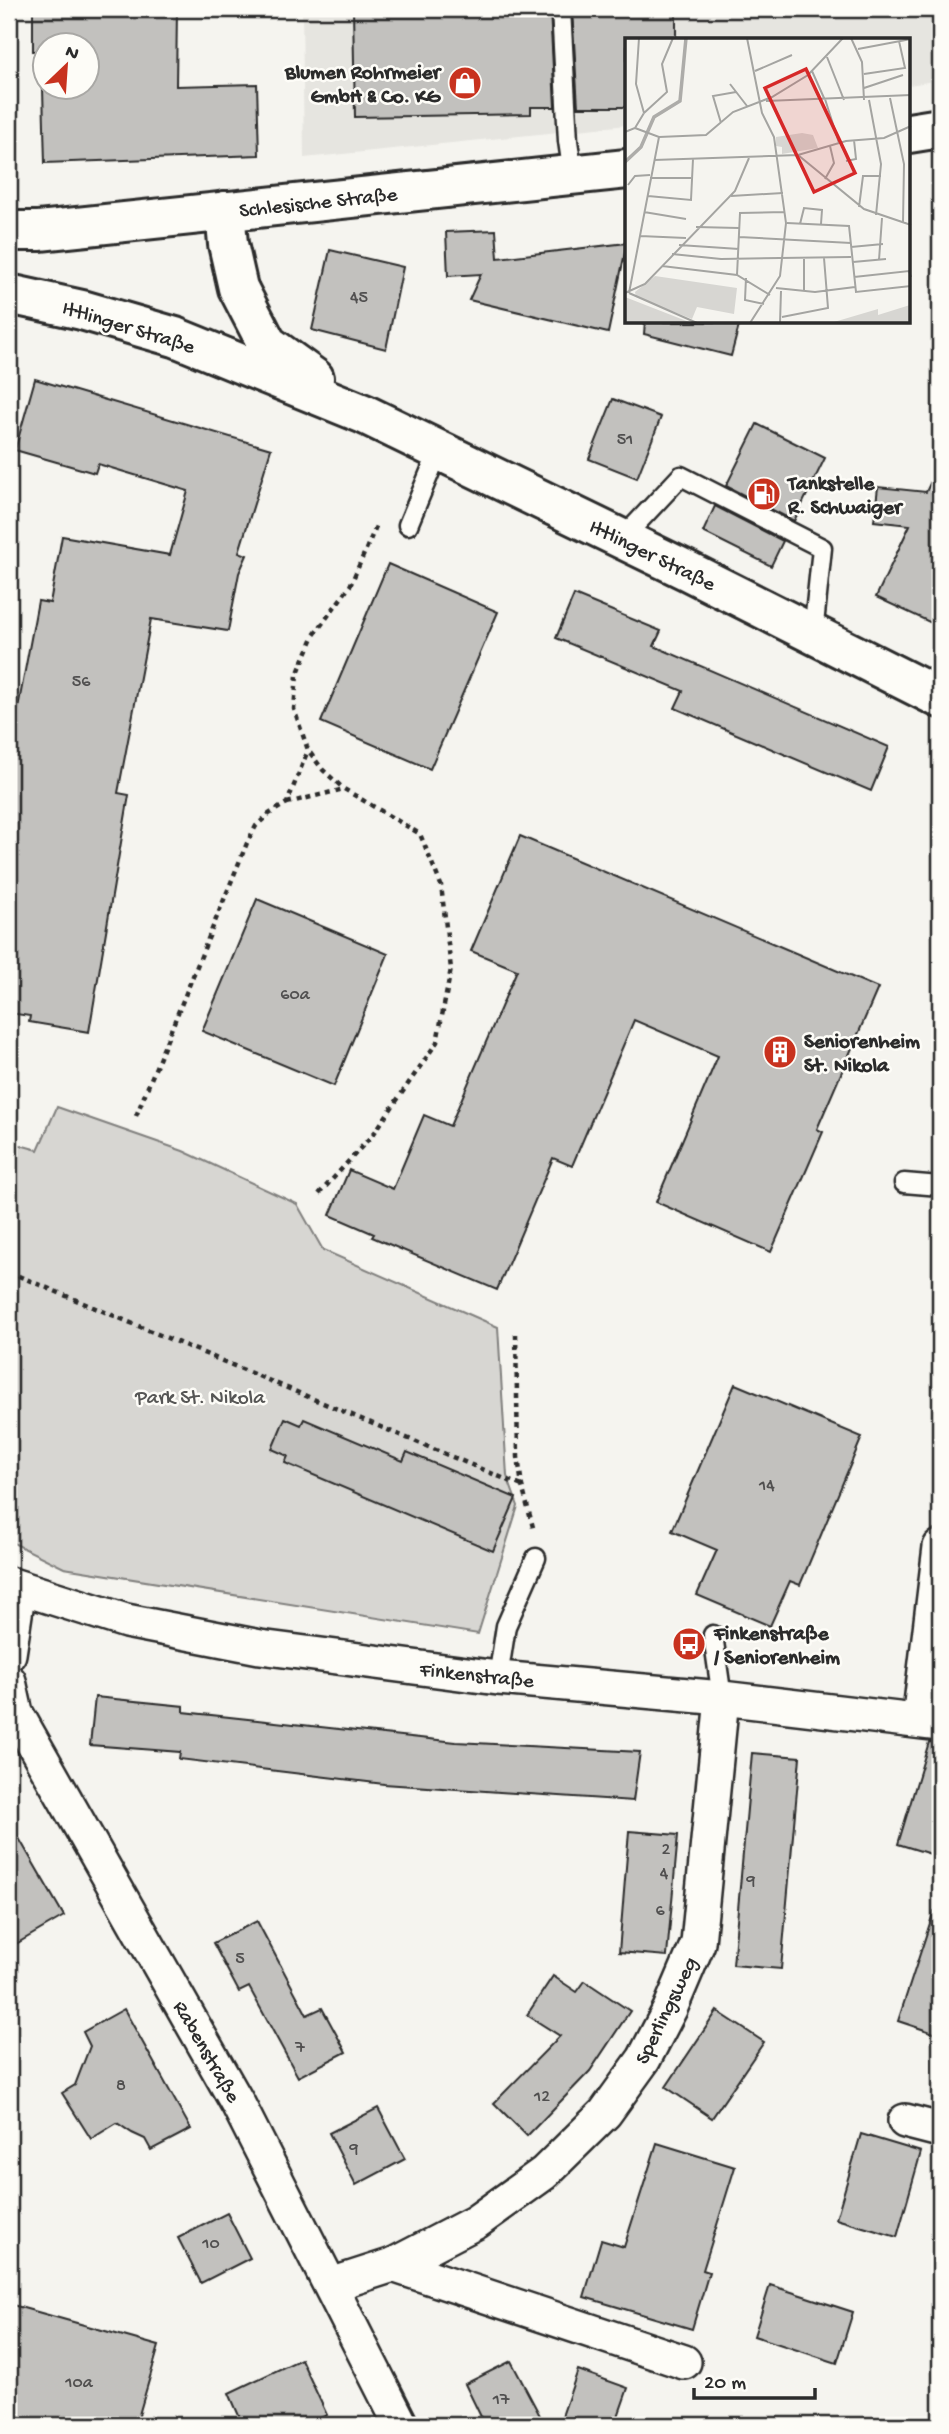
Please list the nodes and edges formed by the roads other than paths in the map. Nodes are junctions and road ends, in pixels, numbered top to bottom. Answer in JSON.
{"nodes":[{"id":1,"x":561,"y":9,"type":"edge"},
{"id":2,"x":940,"y":128,"type":"edge"},
{"id":3,"x":911,"y":133,"type":"edge"},
{"id":4,"x":625,"y":169,"type":"edge"},
{"id":5,"x":573,"y":175,"type":"junction"},
{"id":6,"x":225,"y":211,"type":"junction"},
{"id":7,"x":9,"y":231,"type":"edge"},
{"id":8,"x":9,"y":294,"type":"edge"},
{"id":9,"x":364,"y":414,"type":"junction"},
{"id":10,"x":439,"y":450,"type":"junction"},
{"id":11,"x":408,"y":525,"type":"dead end"},
{"id":12,"x":622,"y":539,"type":"junction"},
{"id":13,"x":813,"y":634,"type":"junction"},
{"id":14,"x":940,"y":698,"type":"edge"},
{"id":15,"x":904,"y":1183,"type":"dead end"},
{"id":16,"x":940,"y":1186,"type":"edge"},
{"id":17,"x":940,"y":1547,"type":"edge"},
{"id":18,"x":536,"y":1558,"type":"road end"},
{"id":19,"x":14,"y":1586,"type":"edge"},
{"id":20,"x":713,"y":1635,"type":"dead end"},
{"id":21,"x":9,"y":1654,"type":"edge"},
{"id":22,"x":498,"y":1678,"type":"junction"},
{"id":23,"x":9,"y":1681,"type":"edge"},
{"id":24,"x":722,"y":1698,"type":"junction"},
{"id":25,"x":930,"y":1722,"type":"edge"},
{"id":26,"x":905,"y":2121,"type":"dead end"},
{"id":27,"x":940,"y":2130,"type":"edge"},
{"id":28,"x":393,"y":2265,"type":"junction"},
{"id":29,"x":331,"y":2285,"type":"junction"},
{"id":30,"x":684,"y":2362,"type":"dead end"},
{"id":31,"x":401,"y":2425,"type":"edge"}],
"edges":[{"from":1,"to":5,"type":"lane"},
{"from":2,"to":3,"type":"street"},
{"from":4,"to":5,"type":"street","name":"Schlesische Straße"},
{"from":5,"to":6,"type":"street","name":"Schlesische Straße"},
{"from":6,"to":7,"type":"street","name":"Schlesische Straße"},
{"from":6,"to":9,"type":"street","name":"Ittlinger Straße"},
{"from":8,"to":9,"type":"street","name":"Ittlinger Straße"},
{"from":9,"to":10,"type":"street","name":"Ittlinger Straße"},
{"from":10,"to":11,"type":"lane"},
{"from":10,"to":12,"type":"street","name":"Ittlinger Straße"},
{"from":12,"to":13,"type":"street","name":"Ittlinger Straße"},
{"from":12,"to":13,"type":"lane"},
{"from":13,"to":14,"type":"street","name":"Ittlinger Straße"},
{"from":15,"to":16,"type":"lane"},
{"from":17,"to":25,"type":"street"},
{"from":18,"to":22,"type":"lane"},
{"from":19,"to":21,"type":"street"},
{"from":19,"to":22,"type":"street","name":"Finkenstraße"},
{"from":20,"to":24,"type":"lane"},
{"from":22,"to":24,"type":"street","name":"Finkenstraße"},
{"from":23,"to":29,"type":"street","name":"Rabenstraße"},
{"from":24,"to":25,"type":"street","name":"Finkenstraße"},
{"from":24,"to":28,"type":"street","name":"Sperlingsweg"},
{"from":26,"to":27,"type":"street"},
{"from":28,"to":29,"type":"street","name":"Sperlingsweg"},
{"from":28,"to":30,"type":"street"},
{"from":29,"to":31,"type":"street","name":"Rabenstraße"}]}
